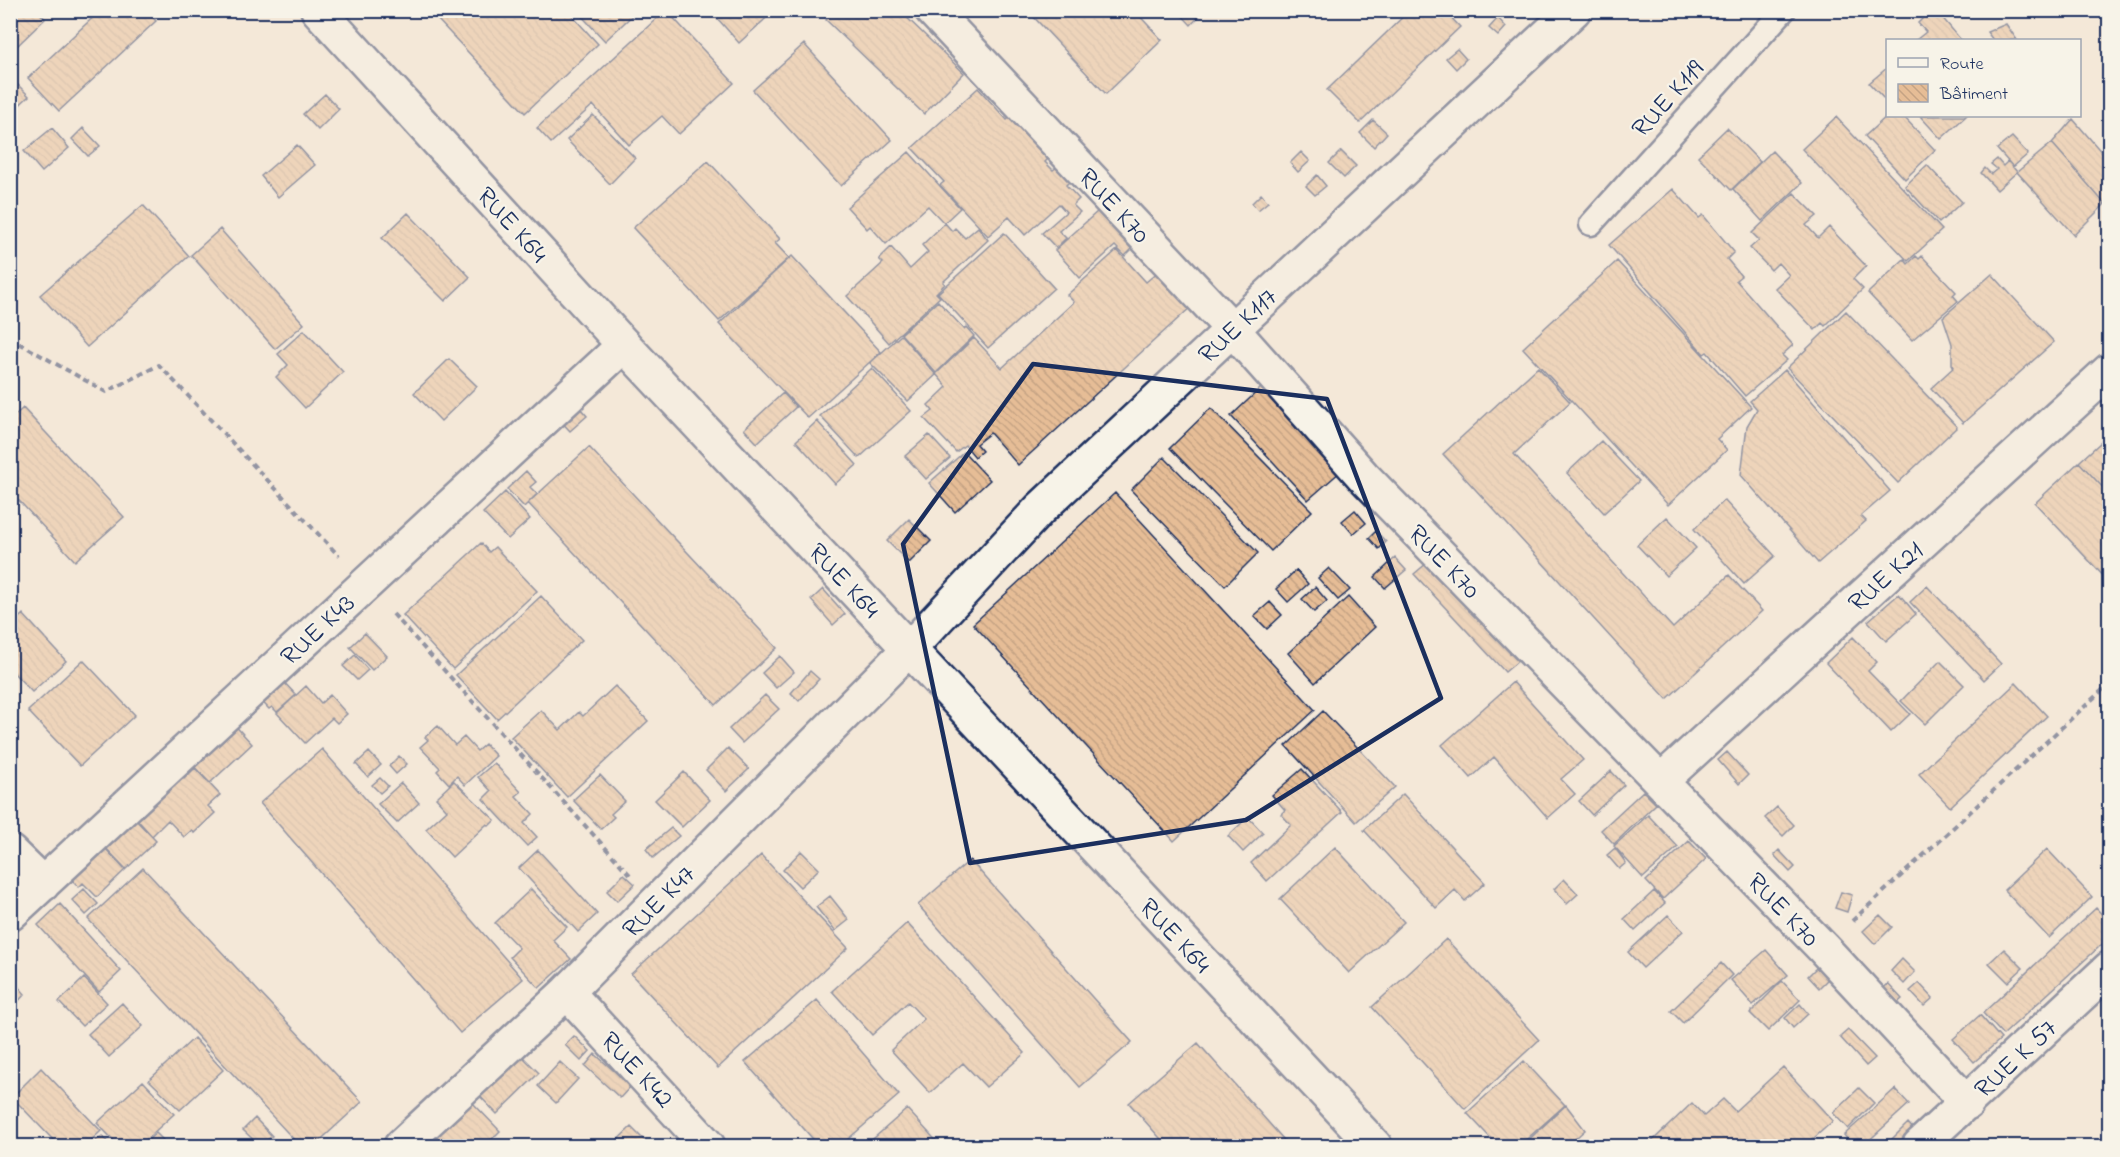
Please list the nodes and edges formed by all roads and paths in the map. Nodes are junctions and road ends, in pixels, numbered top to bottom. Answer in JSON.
{"nodes":[{"id":1,"x":318,"y":10,"type":"edge"},
{"id":2,"x":932,"y":10,"type":"edge"},
{"id":3,"x":1574,"y":10,"type":"edge"},
{"id":4,"x":1784,"y":10,"type":"edge"},
{"id":5,"x":1592,"y":224,"type":"dead end"},
{"id":6,"x":1232,"y":329,"type":"junction"},
{"id":7,"x":10,"y":338,"type":"edge"},
{"id":8,"x":624,"y":345,"type":"junction"},
{"id":9,"x":2109,"y":370,"type":"edge"},
{"id":10,"x":365,"y":584,"type":"junction"},
{"id":11,"x":909,"y":649,"type":"junction"},
{"id":12,"x":2109,"y":683,"type":"edge"},
{"id":13,"x":1661,"y":782,"type":"junction"},
{"id":14,"x":10,"y":852,"type":"edge"},
{"id":15,"x":43,"y":884,"type":"junction"},
{"id":16,"x":655,"y":903,"type":"junction"},
{"id":17,"x":10,"y":914,"type":"edge"},
{"id":18,"x":1823,"y":948,"type":"junction"},
{"id":19,"x":2109,"y":968,"type":"edge"},
{"id":20,"x":567,"y":992,"type":"junction"},
{"id":21,"x":1967,"y":1103,"type":"junction"},
{"id":22,"x":401,"y":1146,"type":"edge"},
{"id":23,"x":708,"y":1146,"type":"edge"},
{"id":24,"x":1375,"y":1146,"type":"edge"},
{"id":25,"x":1919,"y":1146,"type":"edge"}],
"edges":[{"from":1,"to":8,"type":"street","name":"RUE K64"},
{"from":2,"to":6,"type":"street","name":"RUE K70"},
{"from":3,"to":6,"type":"street","name":"RUE K117"},
{"from":4,"to":5,"type":"lane","name":"RUE K119"},
{"from":6,"to":11,"type":"street","name":"RUE K117"},
{"from":6,"to":13,"type":"street","name":"RUE K70"},
{"from":7,"to":10,"type":"path"},
{"from":8,"to":10,"type":"street","name":"RUE K43"},
{"from":8,"to":11,"type":"street","name":"RUE K64"},
{"from":9,"to":13,"type":"street","name":"RUE K21"},
{"from":10,"to":15,"type":"street","name":"RUE K43"},
{"from":10,"to":16,"type":"path"},
{"from":11,"to":16,"type":"street","name":"RUE K47"},
{"from":11,"to":24,"type":"street","name":"RUE K64"},
{"from":12,"to":18,"type":"path"},
{"from":13,"to":18,"type":"street","name":"RUE K70"},
{"from":14,"to":15,"type":"street"},
{"from":15,"to":17,"type":"street","name":"RUE K43"},
{"from":16,"to":20,"type":"street","name":"RUE K47"},
{"from":18,"to":21,"type":"street","name":"RUE K70"},
{"from":19,"to":21,"type":"street","name":"RUE K 57"},
{"from":20,"to":22,"type":"street","name":"RUE K47"},
{"from":20,"to":23,"type":"street","name":"RUE K42"},
{"from":21,"to":25,"type":"street","name":"RUE K 57"}]}
